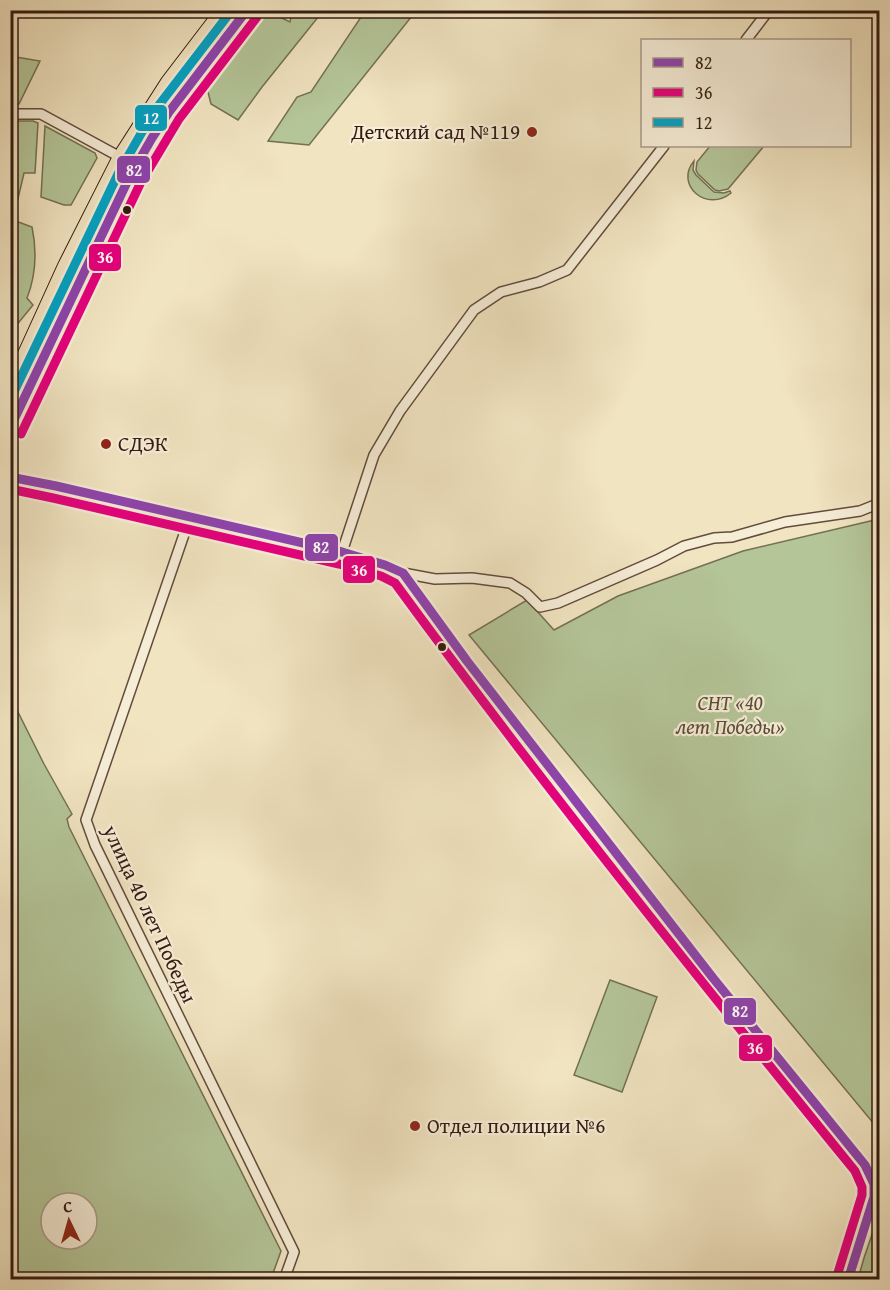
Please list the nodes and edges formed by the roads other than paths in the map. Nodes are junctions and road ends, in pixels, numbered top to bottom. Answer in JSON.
{"nodes":[{"id":1,"x":223,"y":10,"type":"edge"},
{"id":2,"x":247,"y":10,"type":"edge"},
{"id":3,"x":769,"y":10,"type":"edge"},
{"id":4,"x":747,"y":39,"type":"edge"},
{"id":5,"x":10,"y":114,"type":"edge"},
{"id":6,"x":663,"y":147,"type":"edge"},
{"id":7,"x":120,"y":157,"type":"junction"},
{"id":8,"x":10,"y":387,"type":"edge"},
{"id":9,"x":10,"y":429,"type":"edge"},
{"id":10,"x":10,"y":477,"type":"edge"},
{"id":11,"x":879,"y":503,"type":"edge"},
{"id":12,"x":190,"y":517,"type":"junction"},
{"id":13,"x":342,"y":552,"type":"junction"},
{"id":14,"x":403,"y":573,"type":"junction"},
{"id":15,"x":877,"y":1187,"type":"edge"},
{"id":16,"x":284,"y":1280,"type":"edge"},
{"id":17,"x":848,"y":1280,"type":"edge"}],
"edges":[{"from":1,"to":7,"type":"main road"},
{"from":2,"to":9,"type":"main road"},
{"from":3,"to":4,"type":"street"},
{"from":5,"to":7,"type":"street"},
{"from":6,"to":13,"type":"street"},
{"from":7,"to":8,"type":"main road"},
{"from":10,"to":12,"type":"street"},
{"from":11,"to":14,"type":"street"},
{"from":12,"to":13,"type":"street"},
{"from":12,"to":16,"type":"street","name":"улица 40 лет Победы"},
{"from":13,"to":14,"type":"street"},
{"from":14,"to":15,"type":"street"},
{"from":15,"to":17,"type":"street"}]}
